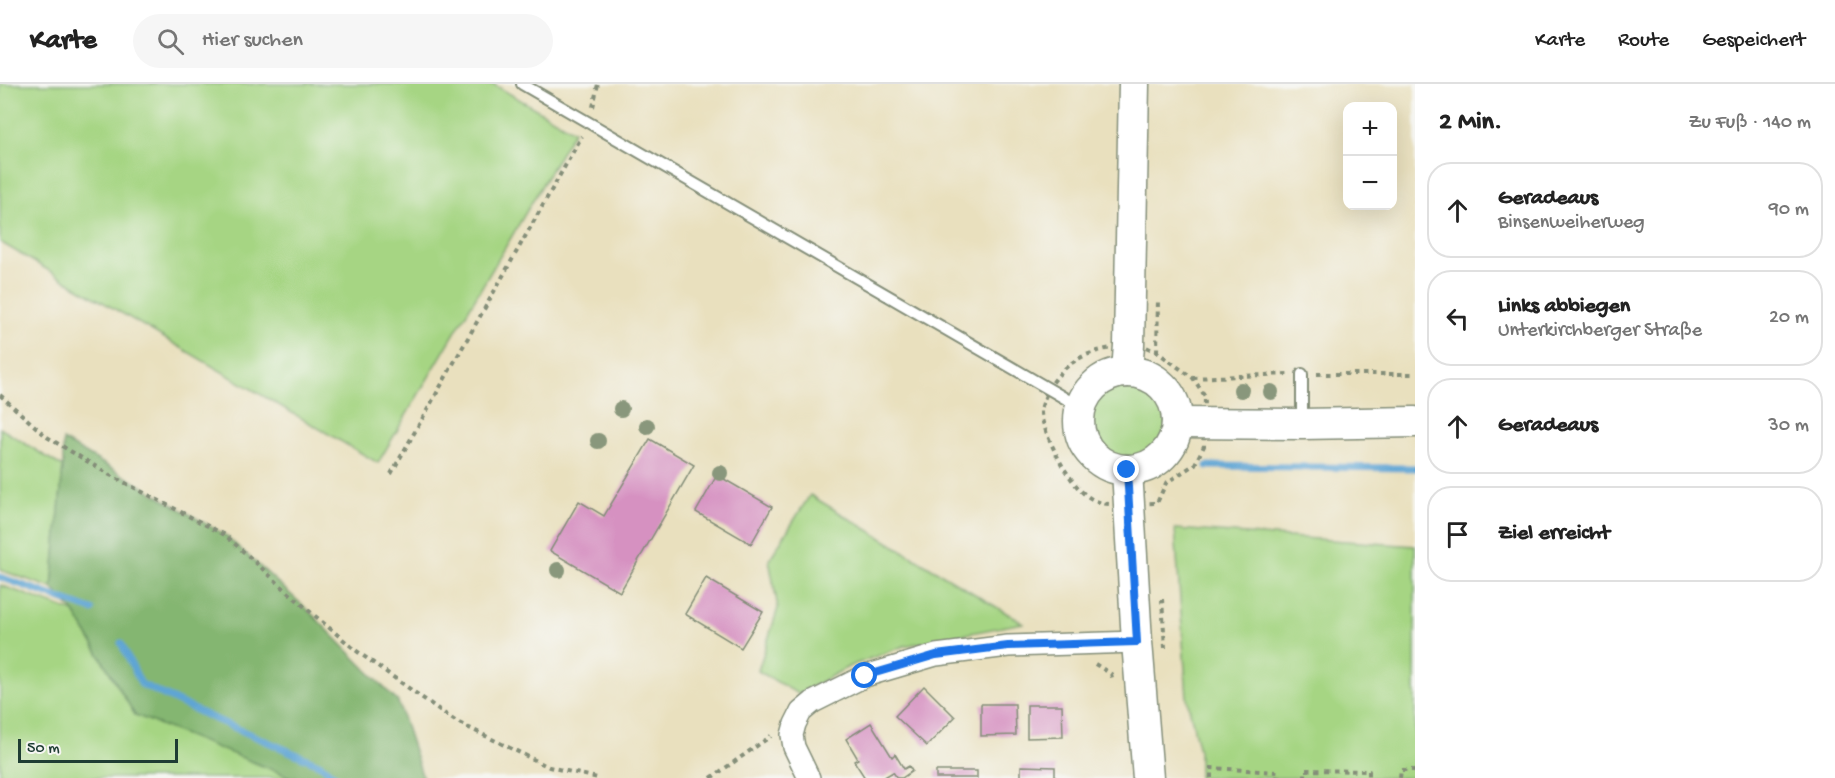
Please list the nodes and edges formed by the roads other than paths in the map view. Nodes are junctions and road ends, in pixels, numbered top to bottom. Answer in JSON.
{"nodes":[{"id":1,"x":522,"y":84,"type":"edge"},
{"id":2,"x":1134,"y":84,"type":"edge"},
{"id":3,"x":1128,"y":358,"type":"junction"},
{"id":4,"x":1302,"y":374,"type":"dead end"},
{"id":5,"x":1080,"y":407,"type":"junction"},
{"id":6,"x":1415,"y":422,"type":"edge"},
{"id":7,"x":1191,"y":423,"type":"junction"},
{"id":8,"x":1302,"y":424,"type":"junction"},
{"id":9,"x":1127,"y":470,"type":"junction"},
{"id":10,"x":1137,"y":642,"type":"junction"},
{"id":11,"x":808,"y":778,"type":"edge"},
{"id":12,"x":1148,"y":778,"type":"edge"}],
"edges":[{"from":1,"to":5,"type":"lane"},
{"from":2,"to":3,"type":"main road"},
{"from":3,"to":5,"type":"main road"},
{"from":3,"to":7,"type":"main road"},
{"from":4,"to":8,"type":"lane"},
{"from":5,"to":9,"type":"main road"},
{"from":6,"to":8,"type":"main road"},
{"from":7,"to":8,"type":"main road"},
{"from":7,"to":9,"type":"main road"},
{"from":9,"to":10,"type":"main road"},
{"from":10,"to":11,"type":"street"},
{"from":10,"to":12,"type":"main road"}]}
